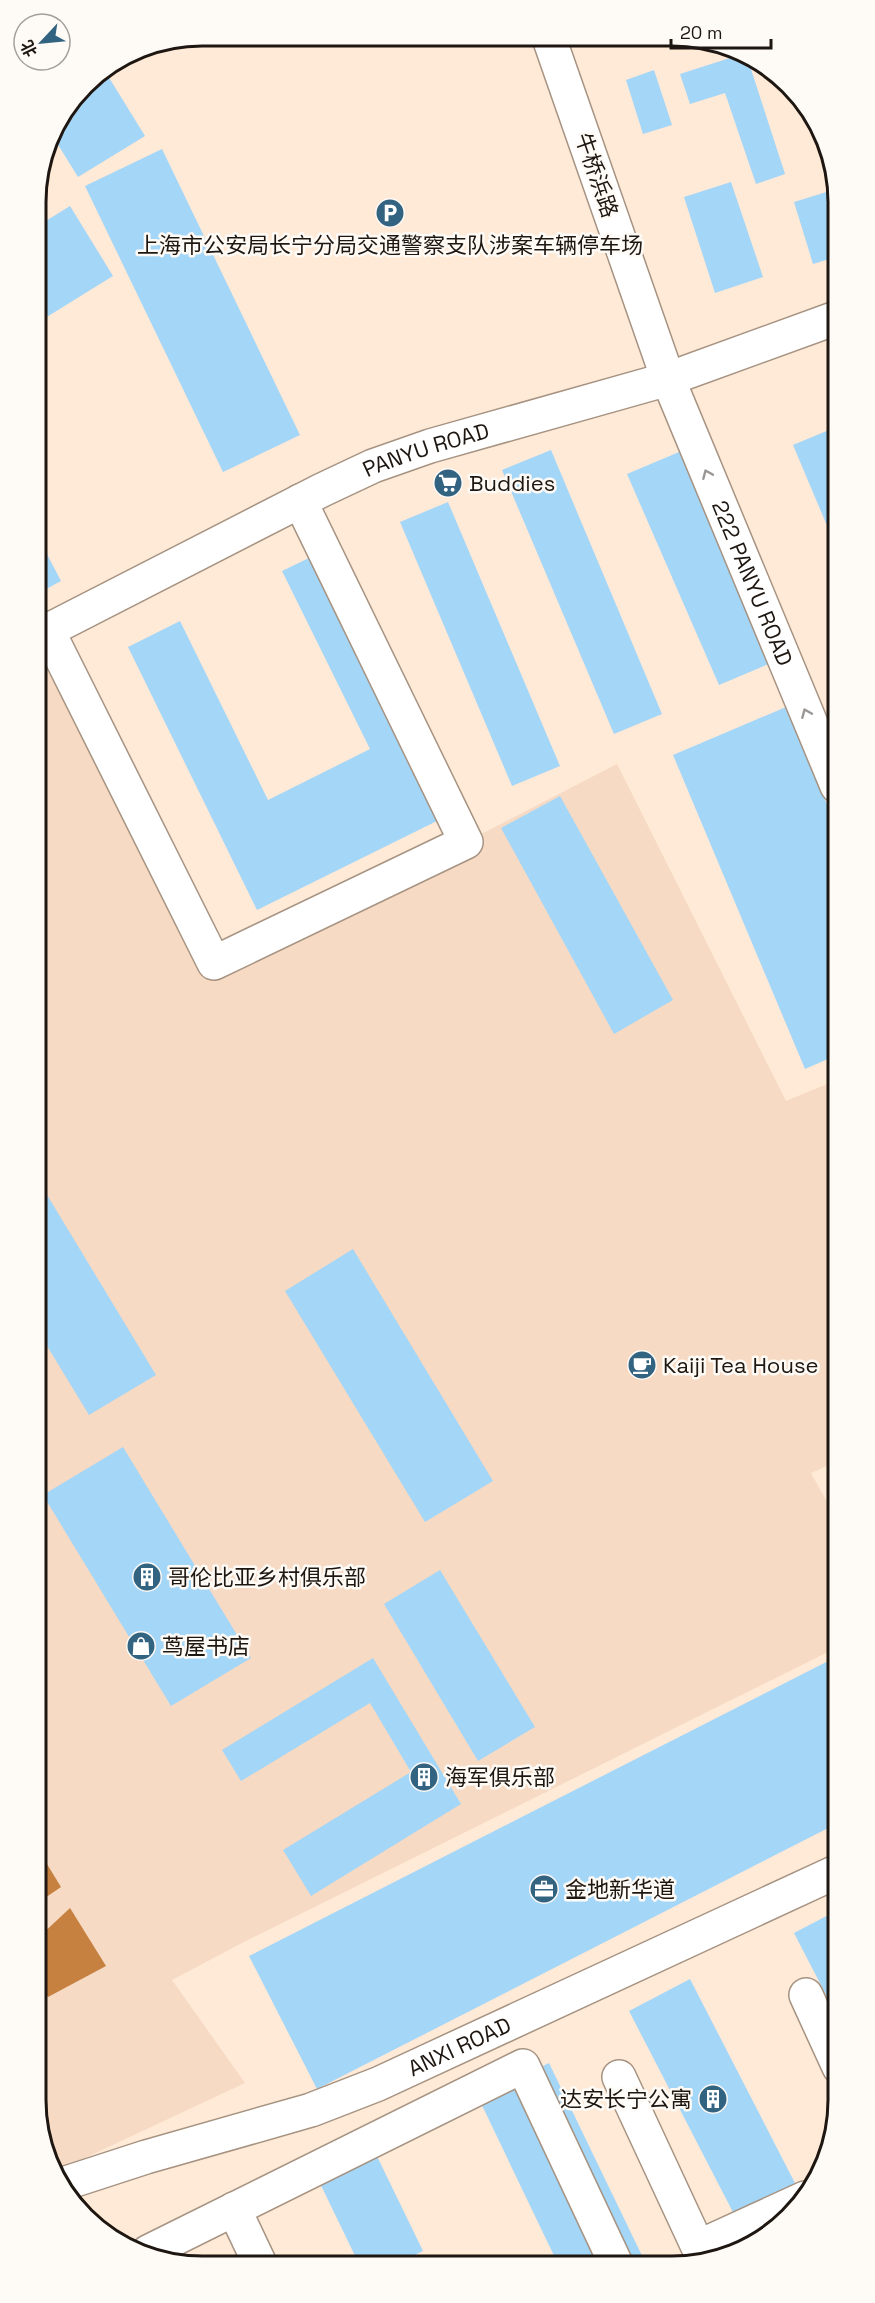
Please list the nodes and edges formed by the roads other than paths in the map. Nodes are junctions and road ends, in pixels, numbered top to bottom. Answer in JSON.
{"nodes":[{"id":1,"x":552,"y":46,"type":"edge"},
{"id":2,"x":828,"y":321,"type":"edge"},
{"id":3,"x":668,"y":379,"type":"junction"},
{"id":4,"x":300,"y":501,"type":"junction"},
{"id":5,"x":47,"y":631,"type":"edge"},
{"id":6,"x":47,"y":642,"type":"edge"},
{"id":7,"x":828,"y":764,"type":"edge"},
{"id":8,"x":828,"y":1876,"type":"edge"},
{"id":9,"x":806,"y":1995,"type":"dead end"},
{"id":10,"x":828,"y":2043,"type":"edge"},
{"id":11,"x":619,"y":2077,"type":"dead end"},
{"id":12,"x":70,"y":2182,"type":"edge"},
{"id":13,"x":787,"y":2206,"type":"edge"},
{"id":14,"x":234,"y":2209,"type":"junction"},
{"id":15,"x":155,"y":2249,"type":"edge"},
{"id":16,"x":256,"y":2256,"type":"edge"},
{"id":17,"x":612,"y":2256,"type":"edge"}],
"edges":[{"from":1,"to":3,"type":"street","name":"牛桥浜路"},
{"from":2,"to":3,"type":"street","name":"PANYU ROAD"},
{"from":3,"to":4,"type":"street","name":"PANYU ROAD"},
{"from":7,"to":3,"type":"street","name":"222 PANYU ROAD","one_way":true},
{"from":4,"to":5,"type":"street","name":"PANYU ROAD"},
{"from":4,"to":6,"type":"street"},
{"from":8,"to":12,"type":"street","name":"ANXI ROAD"},
{"from":9,"to":10,"type":"street"},
{"from":11,"to":13,"type":"street"},
{"from":14,"to":15,"type":"street"},
{"from":14,"to":16,"type":"street"},
{"from":14,"to":17,"type":"street"}]}
